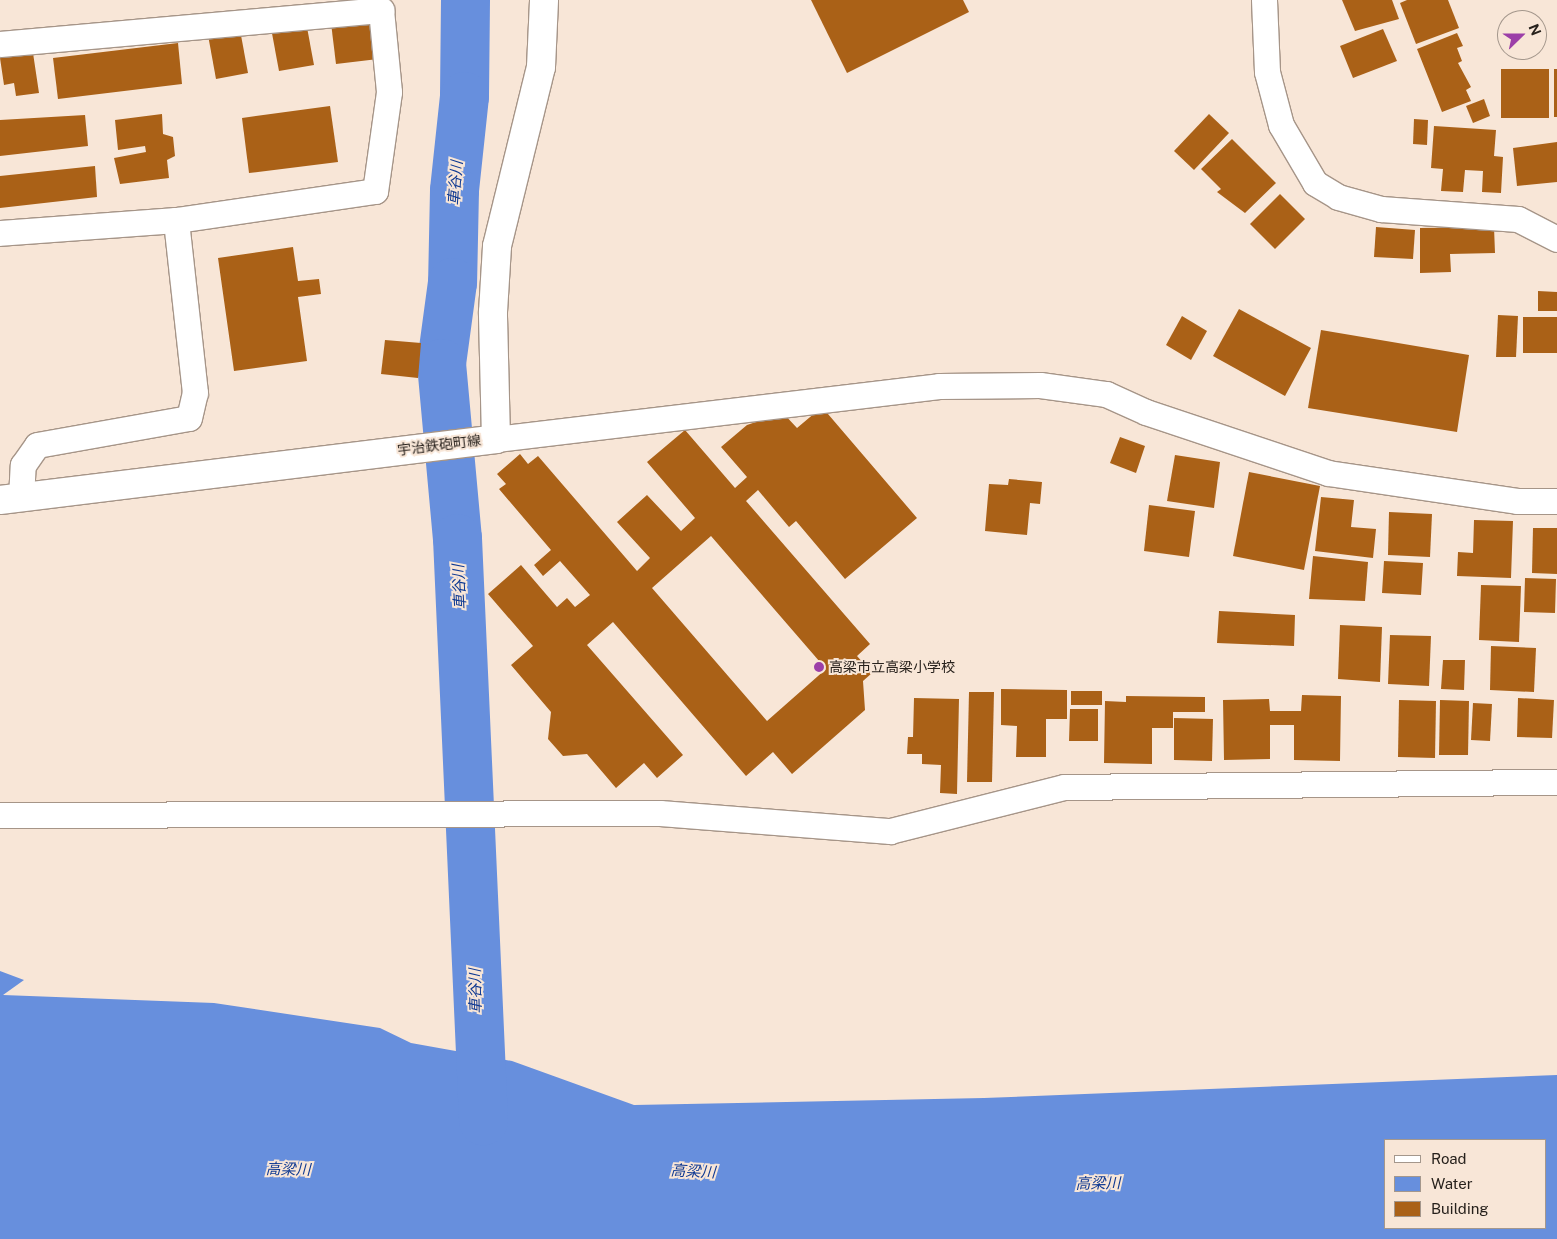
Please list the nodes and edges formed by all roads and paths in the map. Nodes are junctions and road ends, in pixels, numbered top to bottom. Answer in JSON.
{"nodes":[{"id":1,"x":544,"y":0,"type":"edge"},
{"id":2,"x":1264,"y":0,"type":"edge"},
{"id":3,"x":0,"y":44,"type":"edge"},
{"id":4,"x":176,"y":220,"type":"junction"},
{"id":5,"x":0,"y":233,"type":"edge"},
{"id":6,"x":1557,"y":239,"type":"edge"},
{"id":7,"x":485,"y":440,"type":"junction"},
{"id":8,"x":11,"y":499,"type":"edge"},
{"id":9,"x":1557,"y":501,"type":"edge"},
{"id":10,"x":1557,"y":782,"type":"edge"},
{"id":11,"x":0,"y":815,"type":"edge"}],
"edges":[{"from":1,"to":7,"type":"main road","name":"宇治鉄砲町線"},
{"from":2,"to":6,"type":"street"},
{"from":3,"to":4,"type":"street"},
{"from":4,"to":5,"type":"street"},
{"from":4,"to":8,"type":"street"},
{"from":7,"to":8,"type":"main road","name":"宇治鉄砲町線"},
{"from":7,"to":9,"type":"street"},
{"from":10,"to":11,"type":"street"}]}
